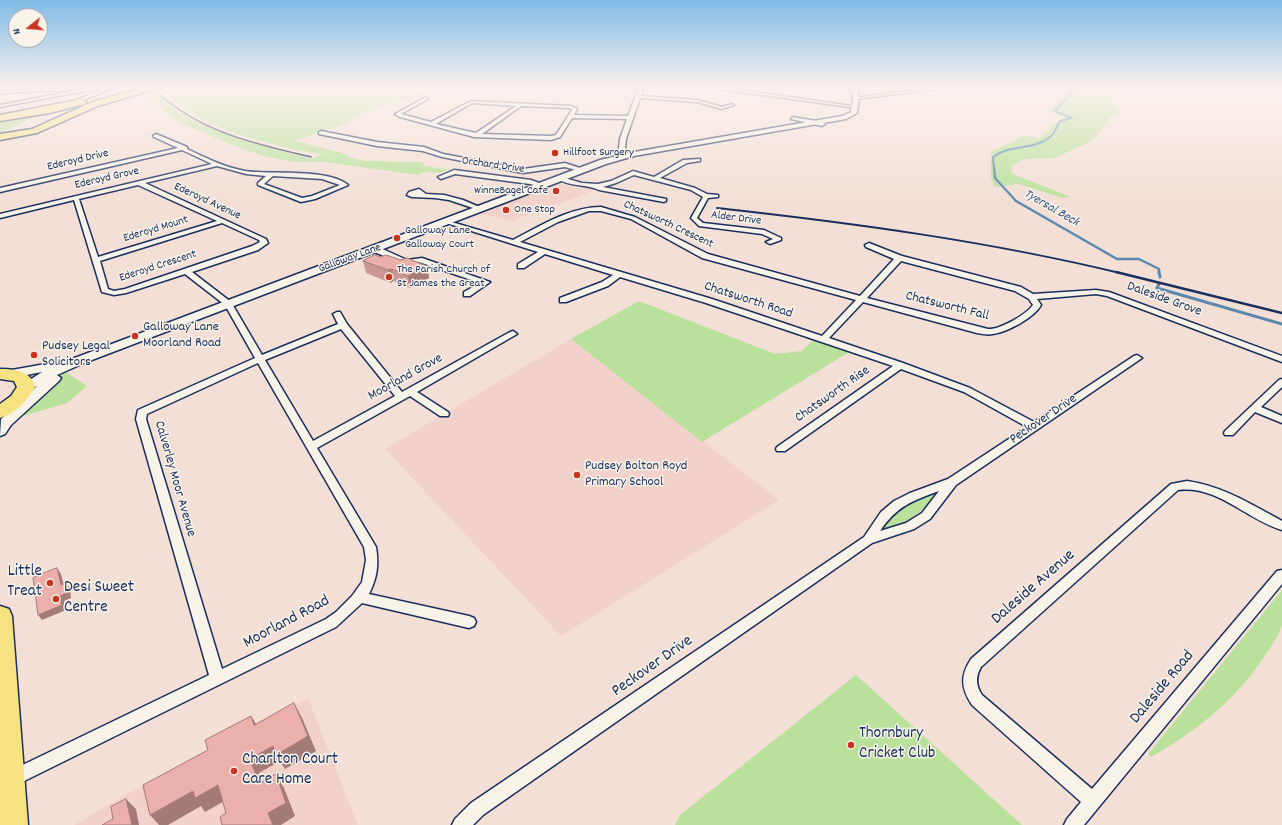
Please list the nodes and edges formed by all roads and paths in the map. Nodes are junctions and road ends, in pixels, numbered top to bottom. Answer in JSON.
{"nodes":[{"id":1,"x":28,"y":126,"type":"edge"},
{"id":2,"x":48,"y":126,"type":"edge"},
{"id":3,"x":57,"y":126,"type":"edge"},
{"id":4,"x":438,"y":126,"type":"edge"},
{"id":5,"x":490,"y":126,"type":"edge"},
{"id":6,"x":565,"y":126,"type":"edge"},
{"id":7,"x":627,"y":126,"type":"edge"},
{"id":8,"x":813,"y":126,"type":"edge"},
{"id":9,"x":321,"y":133,"type":"dead end"},
{"id":10,"x":350,"y":133,"type":"dead end"},
{"id":11,"x":477,"y":135,"type":"junction"},
{"id":12,"x":156,"y":136,"type":"dead end"},
{"id":13,"x":340,"y":137,"type":"junction"},
{"id":14,"x":2,"y":138,"type":"edge"},
{"id":15,"x":0,"y":148,"type":"edge"},
{"id":16,"x":185,"y":148,"type":"junction"},
{"id":17,"x":621,"y":157,"type":"junction"},
{"id":18,"x":698,"y":160,"type":"dead end"},
{"id":19,"x":219,"y":164,"type":"junction"},
{"id":20,"x":639,"y":166,"type":"dead end"},
{"id":21,"x":583,"y":170,"type":"junction"},
{"id":22,"x":633,"y":173,"type":"junction"},
{"id":23,"x":272,"y":174,"type":"junction"},
{"id":24,"x":441,"y":177,"type":"dead end"},
{"id":25,"x":655,"y":178,"type":"junction"},
{"id":26,"x":561,"y":179,"type":"junction"},
{"id":27,"x":139,"y":183,"type":"junction"},
{"id":28,"x":544,"y":186,"type":"junction"},
{"id":29,"x":597,"y":186,"type":"junction"},
{"id":30,"x":0,"y":190,"type":"edge"},
{"id":31,"x":423,"y":194,"type":"dead end"},
{"id":32,"x":706,"y":196,"type":"junction"},
{"id":33,"x":716,"y":196,"type":"dead end"},
{"id":34,"x":76,"y":198,"type":"junction"},
{"id":35,"x":664,"y":200,"type":"dead end"},
{"id":36,"x":481,"y":209,"type":"junction"},
{"id":37,"x":0,"y":216,"type":"edge"},
{"id":38,"x":223,"y":221,"type":"junction"},
{"id":39,"x":446,"y":222,"type":"junction"},
{"id":40,"x":787,"y":236,"type":"dead end"},
{"id":41,"x":779,"y":239,"type":"junction"},
{"id":42,"x":515,"y":242,"type":"junction"},
{"id":43,"x":770,"y":242,"type":"dead end"},
{"id":44,"x":264,"y":243,"type":"joint"},
{"id":45,"x":869,"y":245,"type":"dead end"},
{"id":46,"x":375,"y":249,"type":"junction"},
{"id":47,"x":545,"y":251,"type":"junction"},
{"id":48,"x":899,"y":258,"type":"junction"},
{"id":49,"x":95,"y":260,"type":"junction"},
{"id":50,"x":430,"y":264,"type":"junction"},
{"id":51,"x":521,"y":266,"type":"dead end"},
{"id":52,"x":422,"y":268,"type":"edge"},
{"id":53,"x":186,"y":271,"type":"junction"},
{"id":54,"x":619,"y":274,"type":"junction"},
{"id":55,"x":467,"y":294,"type":"dead end"},
{"id":56,"x":1032,"y":297,"type":"junction"},
{"id":57,"x":863,"y":299,"type":"junction"},
{"id":58,"x":563,"y":300,"type":"dead end"},
{"id":59,"x":228,"y":304,"type":"junction"},
{"id":60,"x":337,"y":314,"type":"dead end"},
{"id":61,"x":343,"y":325,"type":"junction"},
{"id":62,"x":513,"y":334,"type":"dead end"},
{"id":63,"x":823,"y":340,"type":"junction"},
{"id":64,"x":1137,"y":358,"type":"dead end"},
{"id":65,"x":1282,"y":358,"type":"edge"},
{"id":66,"x":260,"y":359,"type":"junction"},
{"id":67,"x":79,"y":360,"type":"junction"},
{"id":68,"x":900,"y":365,"type":"junction"},
{"id":69,"x":6,"y":374,"type":"edge"},
{"id":70,"x":1282,"y":382,"type":"edge"},
{"id":71,"x":26,"y":387,"type":"junction"},
{"id":72,"x":405,"y":394,"type":"junction"},
{"id":73,"x":1254,"y":408,"type":"junction"},
{"id":74,"x":0,"y":412,"type":"edge"},
{"id":75,"x":444,"y":414,"type":"dead end"},
{"id":76,"x":1282,"y":420,"type":"edge"},
{"id":77,"x":1034,"y":426,"type":"junction"},
{"id":78,"x":0,"y":431,"type":"edge"},
{"id":79,"x":1229,"y":433,"type":"dead end"},
{"id":80,"x":311,"y":447,"type":"junction"},
{"id":81,"x":781,"y":449,"type":"dead end"},
{"id":82,"x":952,"y":482,"type":"junction"},
{"id":83,"x":1282,"y":526,"type":"edge"},
{"id":84,"x":868,"y":540,"type":"junction"},
{"id":85,"x":1282,"y":575,"type":"edge"},
{"id":86,"x":359,"y":597,"type":"junction"},
{"id":87,"x":0,"y":616,"type":"edge"},
{"id":88,"x":469,"y":622,"type":"dead end"},
{"id":89,"x":217,"y":678,"type":"junction"},
{"id":90,"x":11,"y":779,"type":"junction"},
{"id":91,"x":1093,"y":801,"type":"junction"},
{"id":92,"x":13,"y":825,"type":"edge"},
{"id":93,"x":460,"y":825,"type":"edge"},
{"id":94,"x":1074,"y":825,"type":"edge"}],
"edges":[{"from":1,"to":14,"type":"highway"},
{"from":2,"to":14,"type":"highway"},
{"from":3,"to":15,"type":"highway"},
{"from":4,"to":11,"type":"street"},
{"from":5,"to":11,"type":"street"},
{"from":6,"to":11,"type":"street"},
{"from":7,"to":17,"type":"street"},
{"from":8,"to":17,"type":"main road","name":"Galloway Lane"},
{"from":9,"to":13,"type":"street"},
{"from":10,"to":13,"type":"street"},
{"from":12,"to":16,"type":"street"},
{"from":13,"to":21,"type":"street"},
{"from":16,"to":19,"type":"street"},
{"from":16,"to":30,"type":"street","name":"Ederoyd Drive"},
{"from":17,"to":21,"type":"main road","name":"Galloway Lane"},
{"from":18,"to":25,"type":"street"},
{"from":19,"to":23,"type":"street"},
{"from":19,"to":27,"type":"street","name":"Ederoyd Grove"},
{"from":20,"to":22,"type":"street"},
{"from":21,"to":26,"type":"main road","name":"Galloway Lane"},
{"from":22,"to":25,"type":"street","name":"Alder Drive"},
{"from":22,"to":29,"type":"street"},
{"from":23,"to":23,"type":"street"},
{"from":24,"to":28,"type":"street","name":"Orchard Drive"},
{"from":25,"to":32,"type":"street","name":"Alder Drive"},
{"from":26,"to":28,"type":"main road","name":"Galloway Lane"},
{"from":26,"to":29,"type":"street"},
{"from":27,"to":34,"type":"street","name":"Ederoyd Grove"},
{"from":27,"to":38,"type":"street","name":"Ederoyd Avenue"},
{"from":28,"to":36,"type":"main road","name":"Galloway Lane"},
{"from":29,"to":35,"type":"street"},
{"from":31,"to":36,"type":"street"},
{"from":32,"to":33,"type":"street","name":"Alder Drive"},
{"from":32,"to":41,"type":"street","name":"Alder Drive"},
{"from":34,"to":37,"type":"street","name":"Ederoyd Grove"},
{"from":34,"to":49,"type":"street","name":"Ederoyd Crescent"},
{"from":36,"to":39,"type":"main road","name":"Galloway Lane"},
{"from":38,"to":44,"type":"street","name":"Ederoyd Avenue"},
{"from":38,"to":49,"type":"street","name":"Ederoyd Mount"},
{"from":39,"to":42,"type":"street","name":"Chatsworth Road"},
{"from":39,"to":46,"type":"main road","name":"Galloway Lane"},
{"from":40,"to":41,"type":"street","name":"Alder Drive"},
{"from":41,"to":43,"type":"street","name":"Alder Drive"},
{"from":42,"to":47,"type":"street","name":"Chatsworth Road"},
{"from":42,"to":57,"type":"street","name":"Chatsworth Crescent"},
{"from":44,"to":53,"type":"street","name":"Ederoyd Crescent"},
{"from":45,"to":48,"type":"street"},
{"from":46,"to":50,"type":"street"},
{"from":46,"to":59,"type":"main road","name":"Galloway Lane"},
{"from":47,"to":51,"type":"street"},
{"from":47,"to":54,"type":"street","name":"Chatsworth Road"},
{"from":48,"to":56,"type":"street"},
{"from":48,"to":57,"type":"street"},
{"from":49,"to":53,"type":"street","name":"Ederoyd Crescent"},
{"from":50,"to":52,"type":"street"},
{"from":50,"to":55,"type":"street"},
{"from":53,"to":59,"type":"street"},
{"from":54,"to":58,"type":"street"},
{"from":54,"to":63,"type":"street","name":"Chatsworth Road"},
{"from":56,"to":57,"type":"street","name":"Chatsworth Fall"},
{"from":56,"to":65,"type":"street","name":"Daleside Grove"},
{"from":57,"to":63,"type":"street"},
{"from":59,"to":66,"type":"street","name":"Moorland Road"},
{"from":59,"to":67,"type":"main road","name":"Galloway Lane"},
{"from":60,"to":61,"type":"street"},
{"from":61,"to":66,"type":"street"},
{"from":61,"to":72,"type":"street"},
{"from":62,"to":72,"type":"street","name":"Moorland Grove"},
{"from":63,"to":68,"type":"street","name":"Chatsworth Road"},
{"from":64,"to":77,"type":"street","name":"Peckover Drive"},
{"from":66,"to":80,"type":"street","name":"Moorland Road"},
{"from":66,"to":89,"type":"street","name":"Calverley Moor Avenue"},
{"from":67,"to":69,"type":"main road","name":"Galloway Lane"},
{"from":67,"to":71,"type":"main road","name":"Galloway Lane"},
{"from":67,"to":78,"type":"main road"},
{"from":68,"to":77,"type":"street","name":"Chatsworth Road"},
{"from":68,"to":81,"type":"street","name":"Chatsworth Rise"},
{"from":69,"to":71,"type":"highway"},
{"from":70,"to":73,"type":"street"},
{"from":71,"to":74,"type":"highway"},
{"from":72,"to":75,"type":"street"},
{"from":72,"to":80,"type":"street","name":"Moorland Grove"},
{"from":73,"to":76,"type":"street"},
{"from":73,"to":79,"type":"street"},
{"from":77,"to":82,"type":"street","name":"Peckover Drive"},
{"from":80,"to":86,"type":"street","name":"Moorland Road"},
{"from":82,"to":84,"type":"street","name":"Peckover Drive"},
{"from":82,"to":84,"type":"street","name":"Peckover Drive"},
{"from":83,"to":91,"type":"street","name":"Daleside Avenue"},
{"from":84,"to":93,"type":"street","name":"Peckover Drive"},
{"from":85,"to":91,"type":"street","name":"Daleside Road"},
{"from":86,"to":88,"type":"street"},
{"from":86,"to":89,"type":"street","name":"Moorland Road"},
{"from":87,"to":90,"type":"highway"},
{"from":89,"to":90,"type":"street","name":"Moorland Road"},
{"from":90,"to":92,"type":"highway"},
{"from":91,"to":94,"type":"street","name":"Daleside Road"}]}
